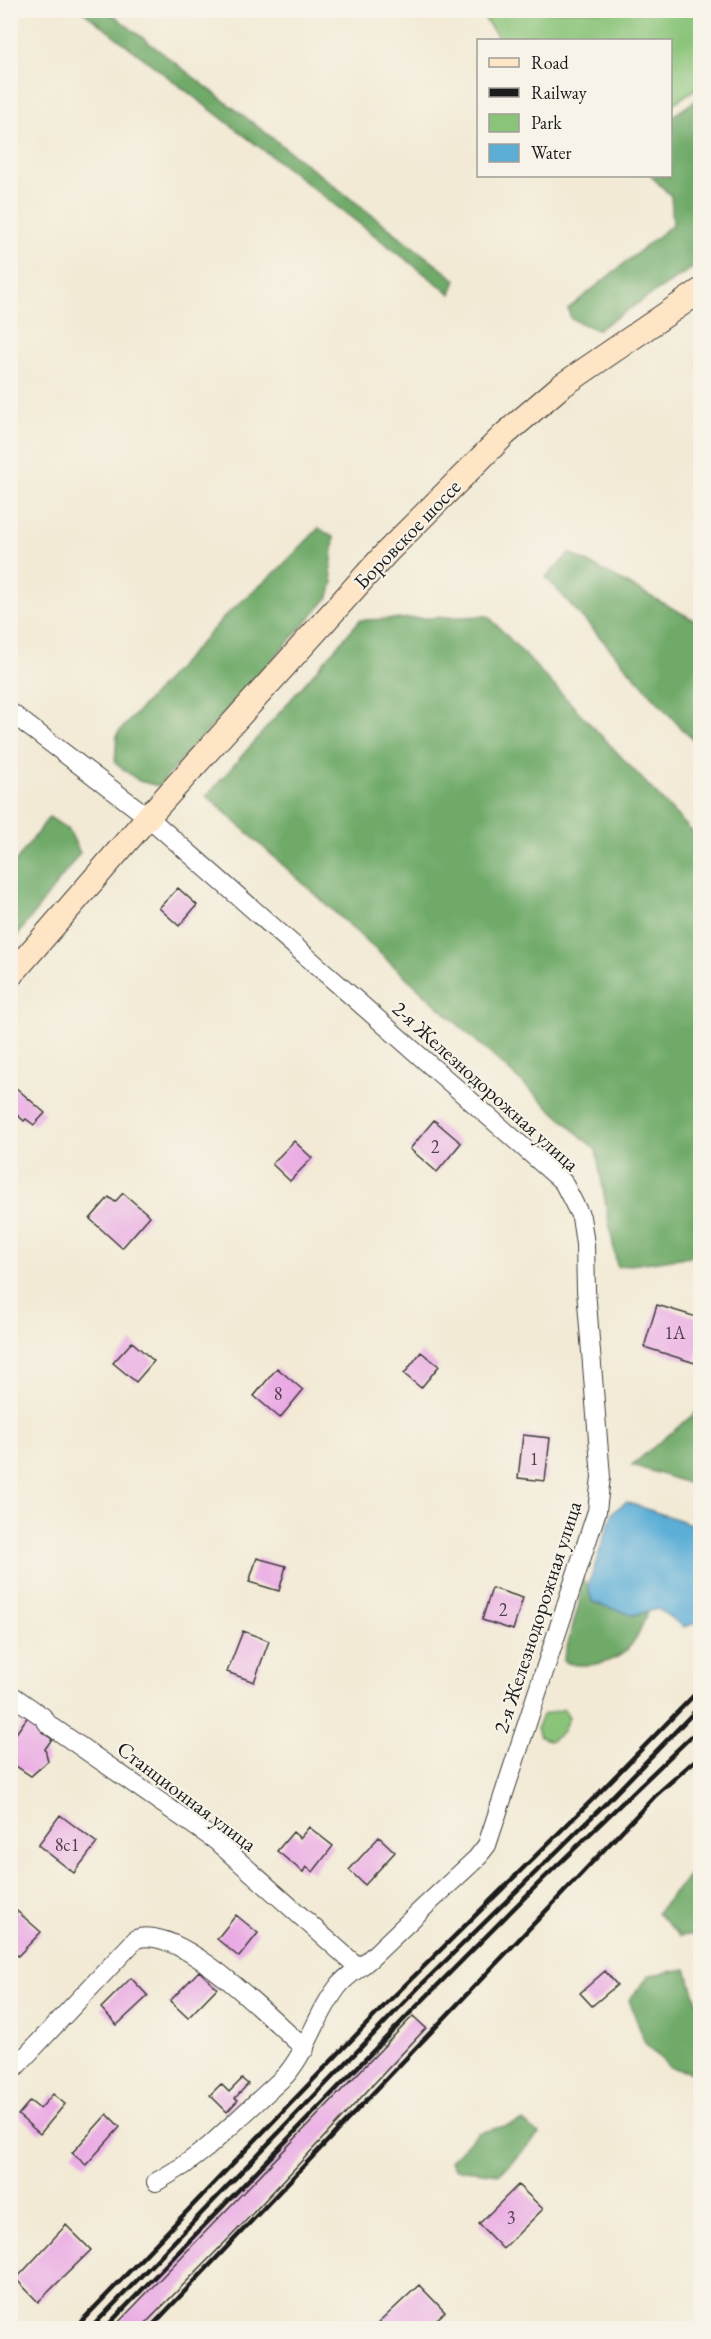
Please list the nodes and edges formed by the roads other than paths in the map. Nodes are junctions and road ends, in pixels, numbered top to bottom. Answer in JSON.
{"nodes":[{"id":1,"x":700,"y":291,"type":"edge"},
{"id":2,"x":10,"y":712,"type":"edge"},
{"id":3,"x":148,"y":817,"type":"junction"},
{"id":4,"x":10,"y":976,"type":"edge"},
{"id":5,"x":10,"y":1694,"type":"edge"},
{"id":6,"x":358,"y":1967,"type":"junction"},
{"id":7,"x":304,"y":2049,"type":"junction"},
{"id":8,"x":10,"y":2073,"type":"edge"},
{"id":9,"x":156,"y":2182,"type":"dead end"}],
"edges":[{"from":1,"to":3,"type":"main road","name":"Боровское шоссе"},
{"from":2,"to":3,"type":"street","name":"2-я Железнодорожная улица"},
{"from":3,"to":4,"type":"main road","name":"Боровское шоссе"},
{"from":3,"to":6,"type":"street","name":"2-я Железнодорожная улица"},
{"from":5,"to":6,"type":"street","name":"Станционная улица"},
{"from":6,"to":7,"type":"street","name":"2-я Железнодорожная улица"},
{"from":7,"to":8,"type":"street"},
{"from":7,"to":9,"type":"street","name":"2-я Железнодорожная улица"}]}
